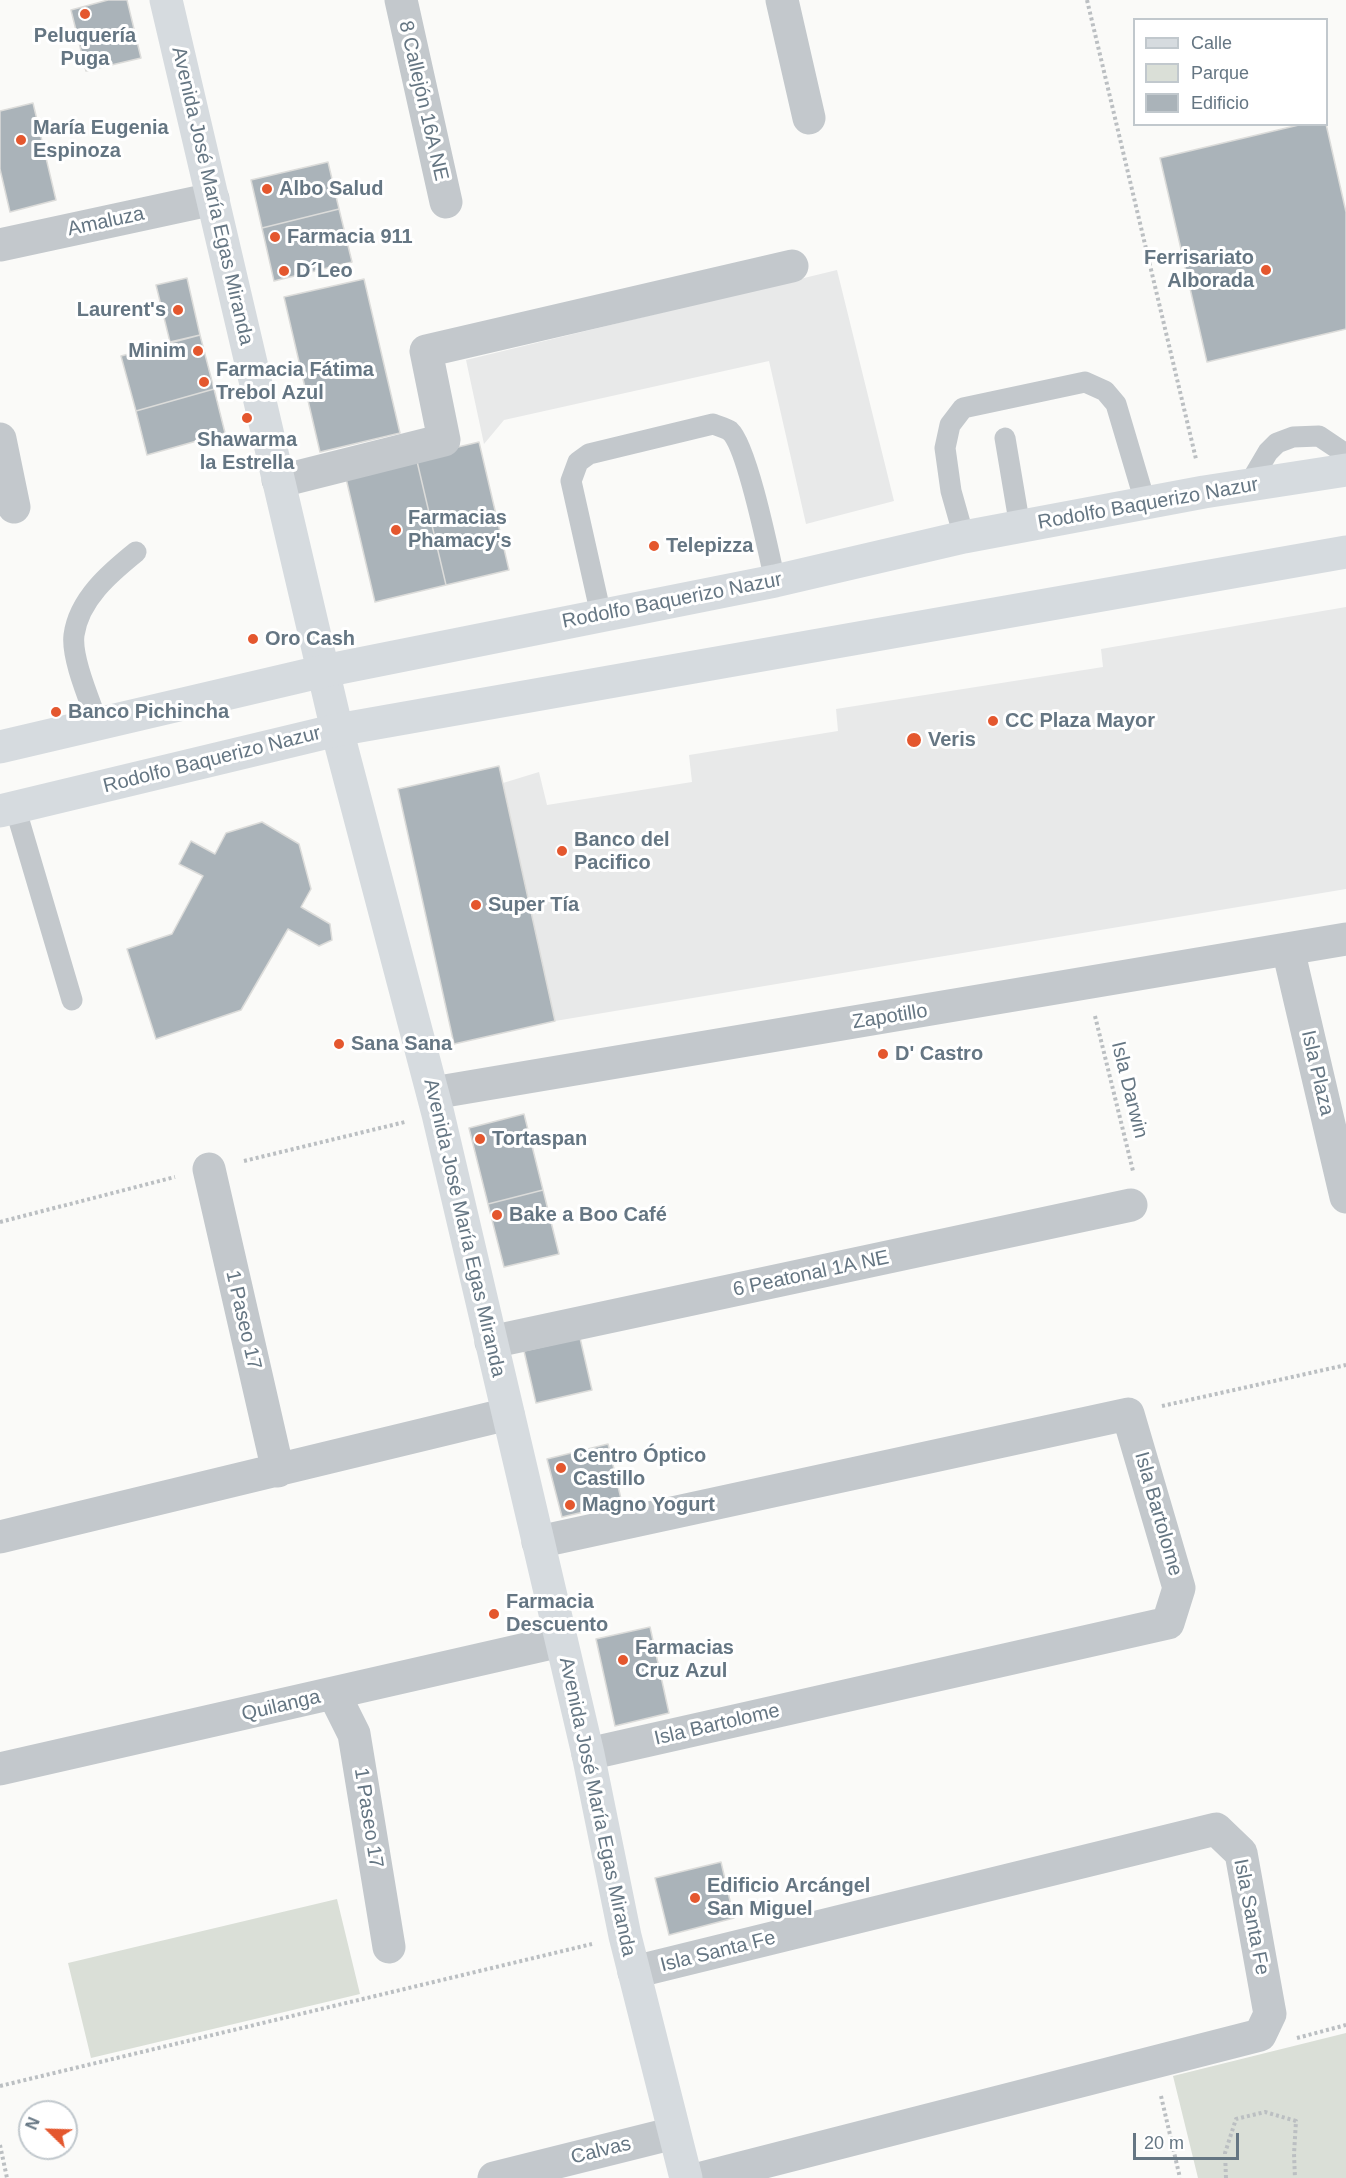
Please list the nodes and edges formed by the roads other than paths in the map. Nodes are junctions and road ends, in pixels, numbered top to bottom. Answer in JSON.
{"nodes":[{"id":1,"x":166,"y":0,"type":"edge"},
{"id":2,"x":401,"y":0,"type":"edge"},
{"id":3,"x":782,"y":0,"type":"edge"},
{"id":4,"x":810,"y":118,"type":"dead end"},
{"id":5,"x":213,"y":199,"type":"junction"},
{"id":6,"x":446,"y":202,"type":"dead end"},
{"id":7,"x":0,"y":244,"type":"edge"},
{"id":8,"x":792,"y":266,"type":"dead end"},
{"id":9,"x":1005,"y":438,"type":"dead end"},
{"id":10,"x":0,"y":439,"type":"edge"},
{"id":11,"x":1346,"y":454,"type":"edge"},
{"id":12,"x":1346,"y":470,"type":"edge"},
{"id":13,"x":278,"y":480,"type":"junction"},
{"id":14,"x":1248,"y":486,"type":"junction"},
{"id":15,"x":1146,"y":504,"type":"junction"},
{"id":16,"x":14,"y":507,"type":"dead end"},
{"id":17,"x":1020,"y":527,"type":"junction"},
{"id":18,"x":964,"y":537,"type":"junction"},
{"id":19,"x":136,"y":552,"type":"dead end"},
{"id":20,"x":1346,"y":552,"type":"edge"},
{"id":21,"x":775,"y":580,"type":"junction"},
{"id":22,"x":601,"y":615,"type":"junction"},
{"id":23,"x":324,"y":671,"type":"junction"},
{"id":24,"x":98,"y":724,"type":"junction"},
{"id":25,"x":337,"y":730,"type":"junction"},
{"id":26,"x":0,"y":747,"type":"edge"},
{"id":27,"x":8,"y":809,"type":"edge"},
{"id":28,"x":1346,"y":939,"type":"edge"},
{"id":29,"x":1288,"y":949,"type":"junction"},
{"id":30,"x":72,"y":1000,"type":"dead end"},
{"id":31,"x":433,"y":1093,"type":"junction"},
{"id":32,"x":209,"y":1169,"type":"dead end"},
{"id":33,"x":1346,"y":1197,"type":"edge"},
{"id":34,"x":1131,"y":1205,"type":"road end"},
{"id":35,"x":491,"y":1342,"type":"junction"},
{"id":36,"x":508,"y":1413,"type":"junction"},
{"id":37,"x":278,"y":1471,"type":"junction"},
{"id":38,"x":0,"y":1537,"type":"edge"},
{"id":39,"x":538,"y":1542,"type":"junction"},
{"id":40,"x":561,"y":1641,"type":"junction"},
{"id":41,"x":334,"y":1694,"type":"junction"},
{"id":42,"x":588,"y":1754,"type":"junction"},
{"id":43,"x":0,"y":1769,"type":"edge"},
{"id":44,"x":389,"y":1947,"type":"dead end"},
{"id":45,"x":634,"y":1972,"type":"junction"},
{"id":46,"x":674,"y":2133,"type":"junction"},
{"id":47,"x":494,"y":2178,"type":"edge"},
{"id":48,"x":686,"y":2178,"type":"edge"},
{"id":49,"x":702,"y":2178,"type":"edge"}],
"edges":[{"from":1,"to":5,"type":"main road","name":"Avenida José María Egas Miranda"},
{"from":2,"to":6,"type":"street","name":"8 Callejón 16A NE"},
{"from":3,"to":4,"type":"street"},
{"from":5,"to":7,"type":"street","name":"Amaluza"},
{"from":5,"to":13,"type":"main road","name":"Avenida José María Egas Miranda"},
{"from":8,"to":13,"type":"street"},
{"from":9,"to":17,"type":"lane"},
{"from":10,"to":16,"type":"street"},
{"from":11,"to":14,"type":"lane"},
{"from":12,"to":14,"type":"main road","name":"Rodolfo Baquerizo Nazur"},
{"from":13,"to":23,"type":"main road","name":"Avenida José María Egas Miranda"},
{"from":14,"to":15,"type":"main road","name":"Rodolfo Baquerizo Nazur"},
{"from":15,"to":17,"type":"main road","name":"Rodolfo Baquerizo Nazur"},
{"from":15,"to":18,"type":"lane"},
{"from":17,"to":18,"type":"main road","name":"Rodolfo Baquerizo Nazur"},
{"from":18,"to":21,"type":"main road","name":"Rodolfo Baquerizo Nazur"},
{"from":19,"to":24,"type":"lane"},
{"from":20,"to":25,"type":"main road","name":"Rodolfo Baquerizo Nazur"},
{"from":21,"to":22,"type":"main road","name":"Rodolfo Baquerizo Nazur"},
{"from":21,"to":22,"type":"lane"},
{"from":22,"to":23,"type":"main road","name":"Rodolfo Baquerizo Nazur"},
{"from":23,"to":24,"type":"main road","name":"Rodolfo Baquerizo Nazur"},
{"from":23,"to":25,"type":"main road","name":"Avenida José María Egas Miranda"},
{"from":24,"to":26,"type":"main road","name":"Rodolfo Baquerizo Nazur"},
{"from":25,"to":27,"type":"main road","name":"Rodolfo Baquerizo Nazur"},
{"from":25,"to":31,"type":"main road","name":"Avenida José María Egas Miranda"},
{"from":27,"to":30,"type":"lane"},
{"from":28,"to":29,"type":"street","name":"Zapotillo"},
{"from":29,"to":31,"type":"street","name":"Zapotillo"},
{"from":29,"to":33,"type":"street","name":"Isla Plaza"},
{"from":31,"to":35,"type":"main road","name":"Avenida José María Egas Miranda"},
{"from":32,"to":37,"type":"street","name":"1 Paseo 17"},
{"from":34,"to":35,"type":"street","name":"6 Peatonal 1A NE"},
{"from":35,"to":36,"type":"main road","name":"Avenida José María Egas Miranda"},
{"from":36,"to":37,"type":"street"},
{"from":36,"to":39,"type":"main road","name":"Avenida José María Egas Miranda"},
{"from":37,"to":38,"type":"street"},
{"from":39,"to":40,"type":"main road","name":"Avenida José María Egas Miranda"},
{"from":39,"to":42,"type":"street","name":"Isla Bartolome"},
{"from":40,"to":41,"type":"street","name":"Quilanga"},
{"from":40,"to":42,"type":"main road","name":"Avenida José María Egas Miranda"},
{"from":41,"to":43,"type":"street","name":"Quilanga"},
{"from":41,"to":44,"type":"street","name":"1 Paseo 17"},
{"from":42,"to":45,"type":"main road","name":"Avenida José María Egas Miranda"},
{"from":45,"to":46,"type":"main road","name":"Avenida José María Egas Miranda"},
{"from":45,"to":49,"type":"street","name":"Isla Santa Fe"},
{"from":46,"to":47,"type":"street","name":"Calvas"},
{"from":46,"to":48,"type":"main road","name":"Avenida José María Egas Miranda"}]}
